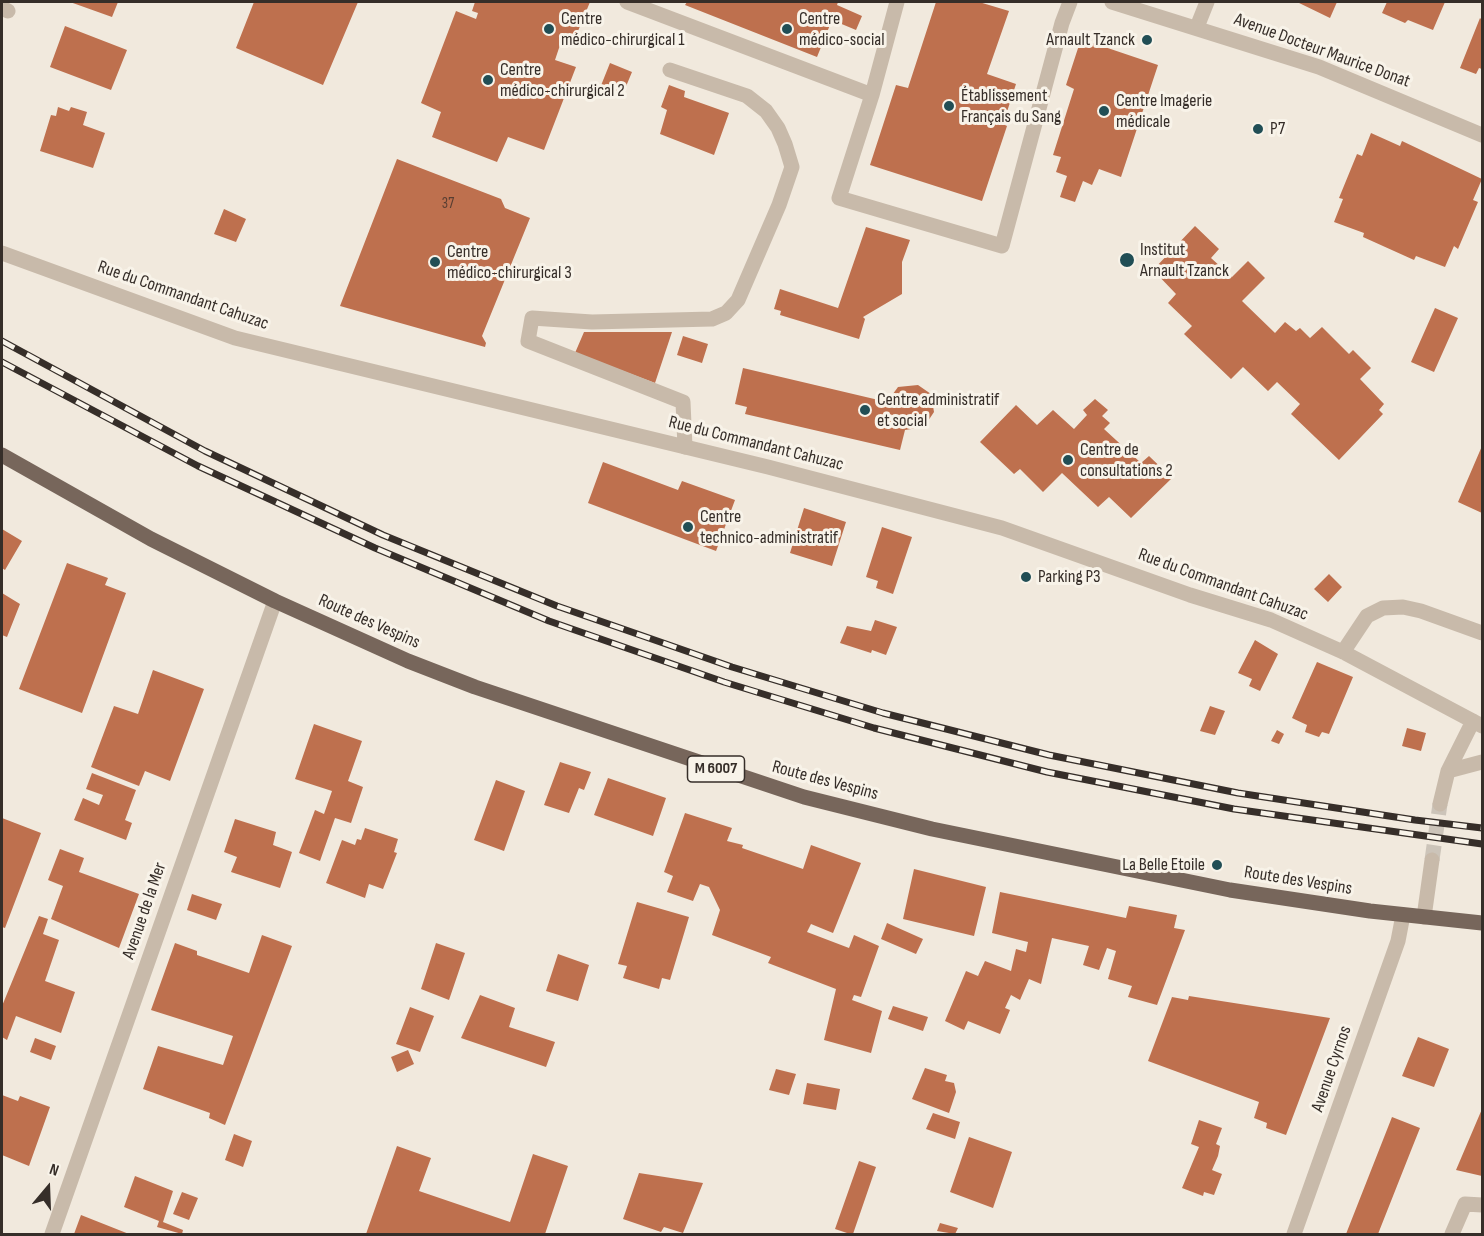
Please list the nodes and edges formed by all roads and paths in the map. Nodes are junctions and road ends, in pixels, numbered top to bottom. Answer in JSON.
{"nodes":[{"id":1,"x":627,"y":2,"type":"edge"},
{"id":2,"x":897,"y":2,"type":"edge"},
{"id":3,"x":1070,"y":2,"type":"edge"},
{"id":4,"x":1112,"y":2,"type":"edge"},
{"id":5,"x":1207,"y":2,"type":"edge"},
{"id":6,"x":1197,"y":27,"type":"junction"},
{"id":7,"x":670,"y":70,"type":"dead end"},
{"id":8,"x":872,"y":95,"type":"junction"},
{"id":9,"x":1482,"y":135,"type":"edge"},
{"id":10,"x":2,"y":253,"type":"edge"},
{"id":11,"x":685,"y":447,"type":"junction"},
{"id":12,"x":2,"y":455,"type":"edge"},
{"id":13,"x":275,"y":602,"type":"junction"},
{"id":14,"x":1482,"y":633,"type":"edge"},
{"id":15,"x":1343,"y":652,"type":"junction"},
{"id":16,"x":1478,"y":724,"type":"edge"},
{"id":17,"x":1482,"y":762,"type":"edge"},
{"id":18,"x":1448,"y":771,"type":"junction"},
{"id":19,"x":1440,"y":804,"type":"tunnel mouth"},
{"id":20,"x":1432,"y":860,"type":"tunnel mouth"},
{"id":21,"x":1403,"y":915,"type":"junction"},
{"id":22,"x":1424,"y":918,"type":"junction"},
{"id":23,"x":1482,"y":923,"type":"edge"},
{"id":24,"x":1482,"y":1205,"type":"edge"},
{"id":25,"x":52,"y":1234,"type":"edge"},
{"id":26,"x":1294,"y":1234,"type":"edge"},
{"id":27,"x":1452,"y":1234,"type":"edge"}],
"edges":[{"from":1,"to":8,"type":"street"},
{"from":2,"to":8,"type":"street"},
{"from":3,"to":8,"type":"street"},
{"from":4,"to":6,"type":"street","name":"Avenue Docteur Maurice Donat"},
{"from":5,"to":6,"type":"street"},
{"from":6,"to":9,"type":"street","name":"Avenue Docteur Maurice Donat"},
{"from":7,"to":11,"type":"street"},
{"from":10,"to":11,"type":"street","name":"Rue du Commandant Cahuzac"},
{"from":11,"to":15,"type":"street","name":"Rue du Commandant Cahuzac"},
{"from":12,"to":13,"type":"main road","name":"Route des Vespins","number":"M 6007"},
{"from":13,"to":21,"type":"main road","name":"Route des Vespins","number":"M 6007"},
{"from":13,"to":25,"type":"street","name":"Avenue de la Mer"},
{"from":14,"to":15,"type":"street"},
{"from":15,"to":16,"type":"street","name":"Rue du Commandant Cahuzac"},
{"from":16,"to":18,"type":"street"},
{"from":17,"to":18,"type":"street"},
{"from":18,"to":19,"type":"street"},
{"from":20,"to":22,"type":"street"},
{"from":21,"to":22,"type":"main road","name":"Route des Vespins","number":"M 6007"},
{"from":21,"to":26,"type":"street","name":"Avenue Cyrnos"},
{"from":22,"to":23,"type":"main road","name":"Route des Vespins","number":"M 6007"},
{"from":24,"to":27,"type":"street"}]}
